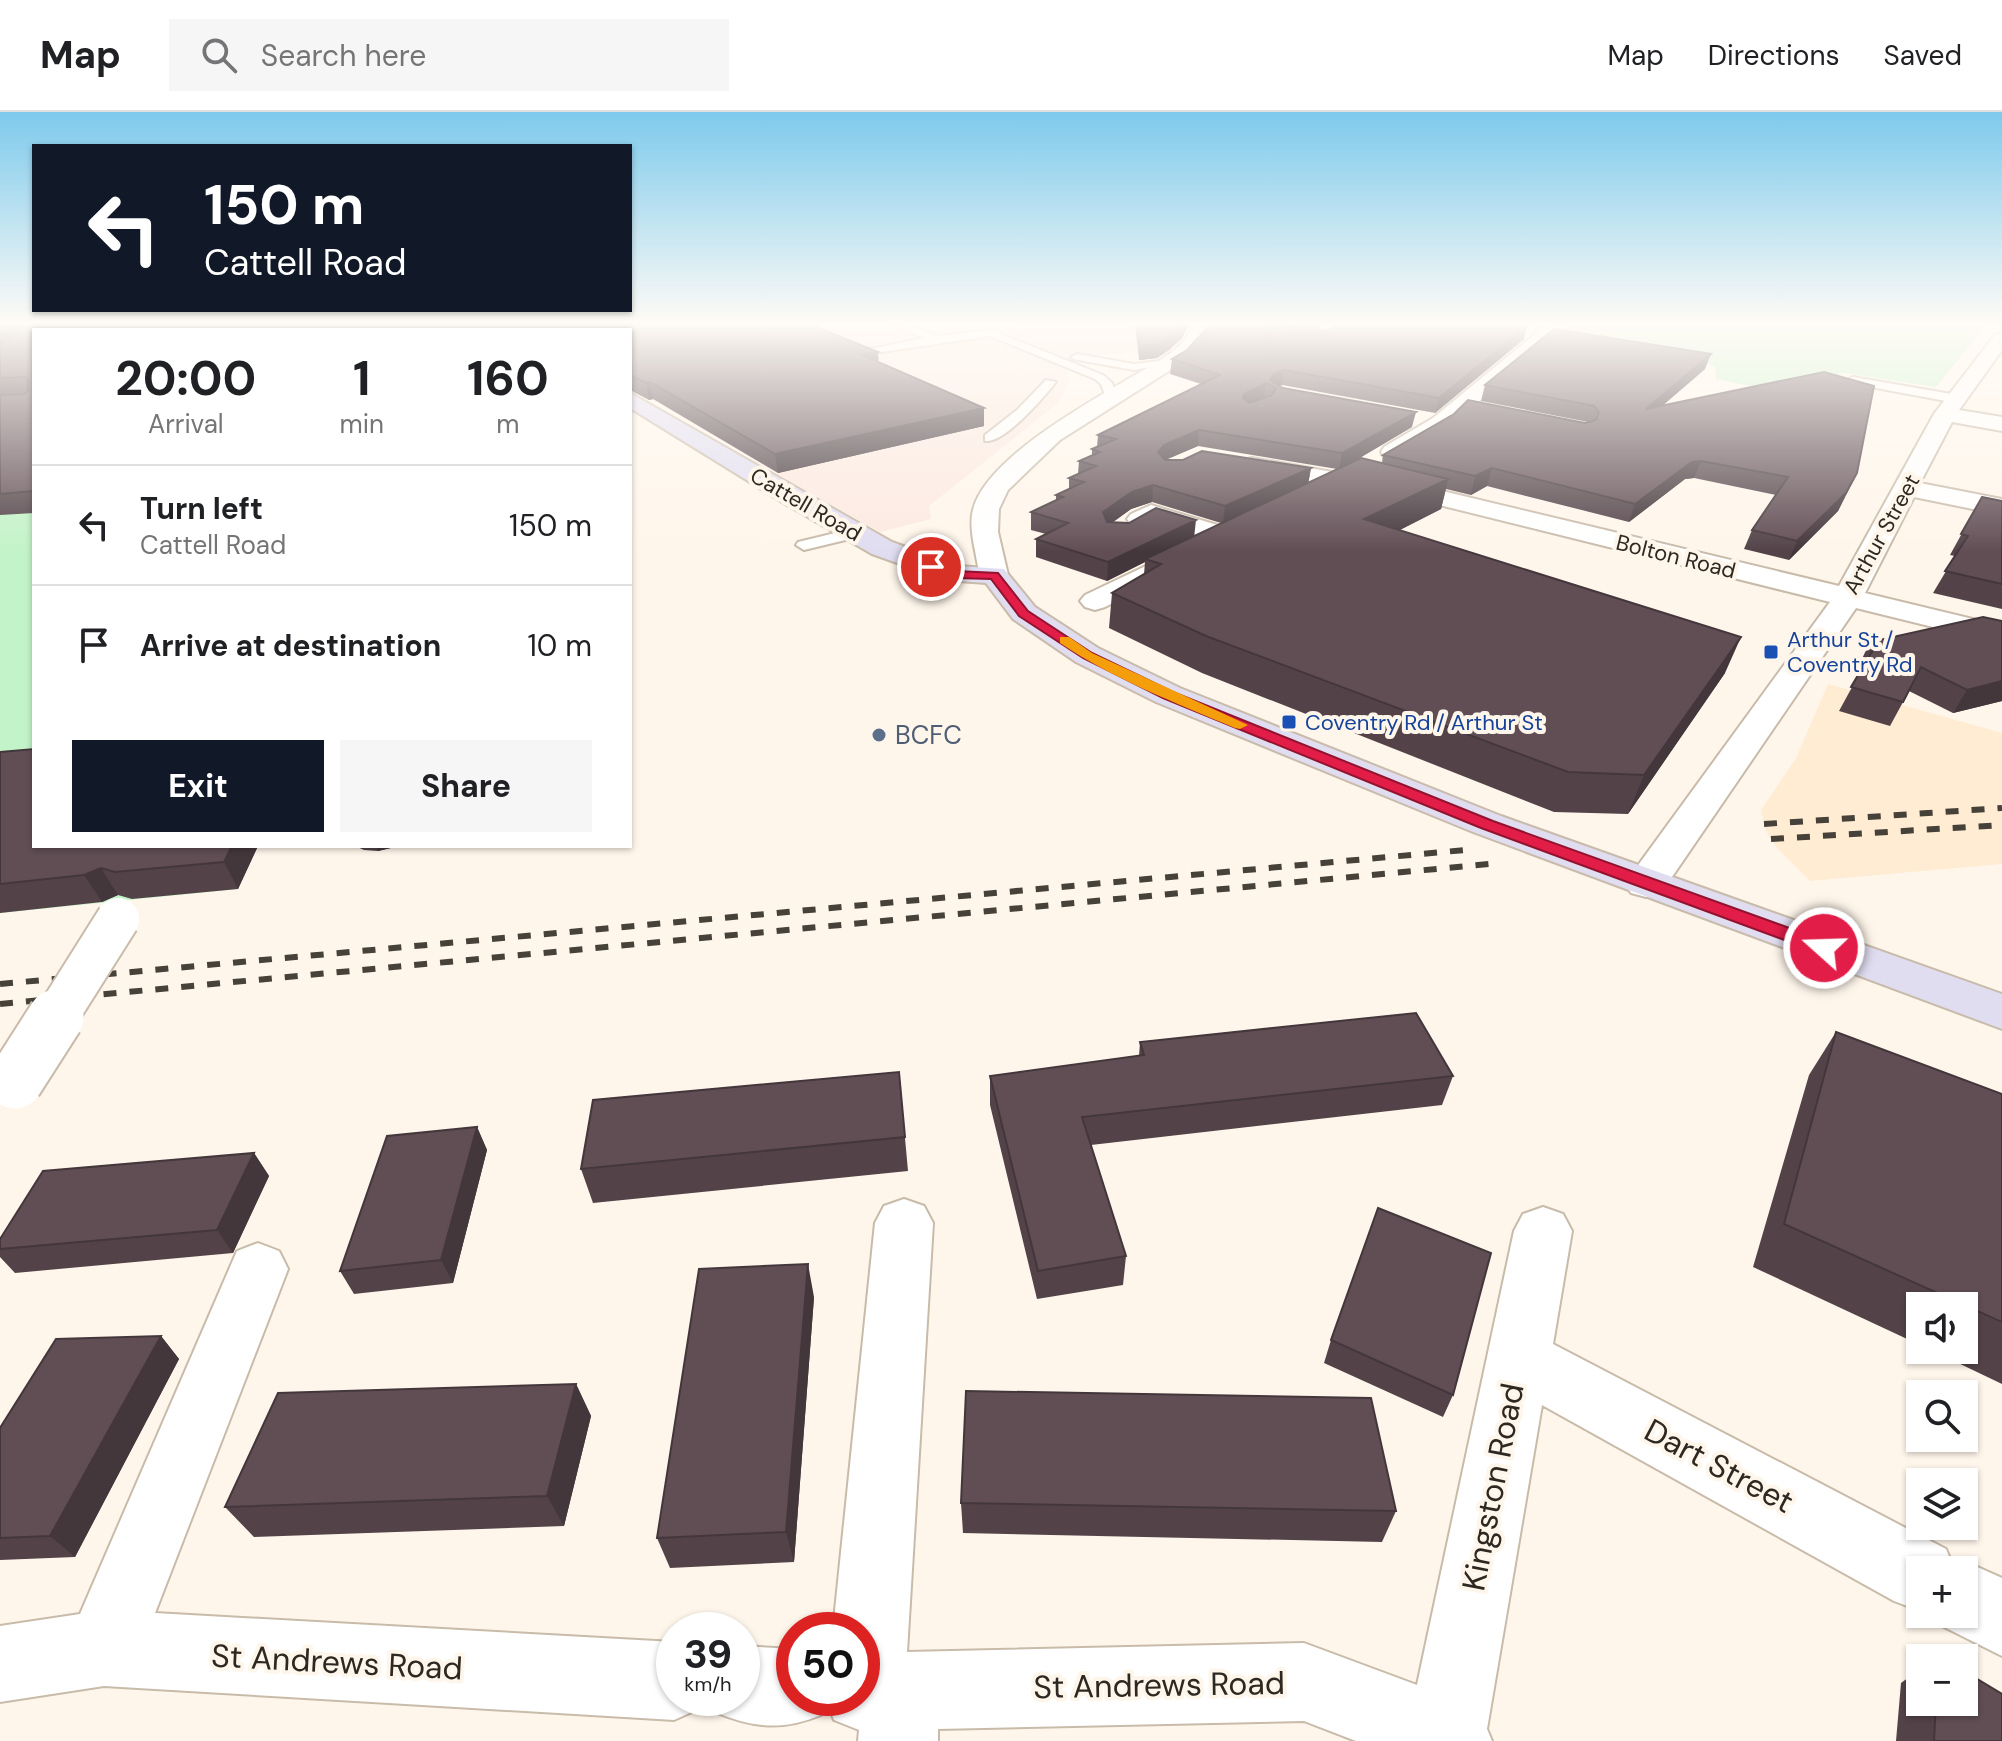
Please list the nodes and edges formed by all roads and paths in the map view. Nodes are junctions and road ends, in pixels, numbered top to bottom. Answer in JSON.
{"nodes":[{"id":1,"x":632,"y":400,"type":"edge"},
{"id":2,"x":1033,"y":400,"type":"edge"},
{"id":3,"x":1106,"y":400,"type":"edge"},
{"id":4,"x":1467,"y":400,"type":"edge"},
{"id":5,"x":1925,"y":400,"type":"edge"},
{"id":6,"x":1956,"y":400,"type":"edge"},
{"id":7,"x":1951,"y":407,"type":"junction"},
{"id":8,"x":1488,"y":412,"type":"edge"},
{"id":9,"x":1450,"y":414,"type":"junction"},
{"id":10,"x":1411,"y":417,"type":"edge"},
{"id":11,"x":2002,"y":424,"type":"edge"},
{"id":12,"x":990,"y":438,"type":"dead end"},
{"id":13,"x":1226,"y":461,"type":"edge"},
{"id":14,"x":1359,"y":471,"type":"junction"},
{"id":15,"x":1907,"y":488,"type":"junction"},
{"id":16,"x":1304,"y":499,"type":"edge"},
{"id":17,"x":2002,"y":507,"type":"edge"},
{"id":18,"x":1251,"y":523,"type":"edge"},
{"id":19,"x":1117,"y":532,"type":"edge"},
{"id":20,"x":856,"y":533,"type":"junction"},
{"id":21,"x":1225,"y":536,"type":"junction"},
{"id":22,"x":804,"y":545,"type":"dead end"},
{"id":23,"x":994,"y":575,"type":"junction"},
{"id":24,"x":1847,"y":599,"type":"junction"},
{"id":25,"x":1095,"y":601,"type":"dead end"},
{"id":26,"x":2002,"y":635,"type":"edge"},
{"id":27,"x":1646,"y":884,"type":"junction"},
{"id":28,"x":118,"y":919,"type":"dead end"},
{"id":29,"x":2002,"y":1012,"type":"edge"},
{"id":30,"x":8,"y":1092,"type":"edge"},
{"id":31,"x":904,"y":1223,"type":"dead end"},
{"id":32,"x":1543,"y":1231,"type":"dead end"},
{"id":33,"x":258,"y":1269,"type":"dead end"},
{"id":34,"x":1518,"y":1358,"type":"junction"},
{"id":35,"x":1906,"y":1567,"type":"edge"},
{"id":36,"x":1978,"y":1606,"type":"edge"},
{"id":37,"x":871,"y":1612,"type":"edge"},
{"id":38,"x":2002,"y":1619,"type":"edge"},
{"id":39,"x":104,"y":1648,"type":"junction"},
{"id":40,"x":0,"y":1664,"type":"edge"},
{"id":41,"x":656,"y":1680,"type":"edge"},
{"id":42,"x":880,"y":1699,"type":"edge"},
{"id":43,"x":1449,"y":1739,"type":"edge"}],
"edges":[{"from":1,"to":20,"type":"main road","name":"Cattell Road"},
{"from":2,"to":12,"type":"lane"},
{"from":3,"to":23,"type":"street"},
{"from":4,"to":9,"type":"street"},
{"from":5,"to":7,"type":"lane"},
{"from":6,"to":7,"type":"street","name":"Arthur Street"},
{"from":7,"to":11,"type":"street"},
{"from":7,"to":15,"type":"street","name":"Arthur Street"},
{"from":8,"to":9,"type":"street"},
{"from":9,"to":10,"type":"street"},
{"from":9,"to":14,"type":"street"},
{"from":13,"to":14,"type":"street","name":"Bolton Road"},
{"from":14,"to":16,"type":"street"},
{"from":14,"to":24,"type":"street","name":"Bolton Road"},
{"from":15,"to":17,"type":"street"},
{"from":15,"to":24,"type":"street","name":"Arthur Street"},
{"from":18,"to":21,"type":"street"},
{"from":19,"to":21,"type":"street"},
{"from":20,"to":22,"type":"lane"},
{"from":20,"to":23,"type":"main road","name":"Cattell Road"},
{"from":21,"to":25,"type":"street"},
{"from":23,"to":27,"type":"main road"},
{"from":24,"to":26,"type":"street","name":"Bolton Road"},
{"from":24,"to":27,"type":"street","name":"Arthur Street"},
{"from":27,"to":29,"type":"main road"},
{"from":28,"to":30,"type":"street","bridge":true},
{"from":31,"to":37,"type":"street"},
{"from":32,"to":34,"type":"street","name":"Kingston Road"},
{"from":33,"to":39,"type":"street"},
{"from":34,"to":35,"type":"street","name":"Dart Street"},
{"from":34,"to":43,"type":"street","name":"Kingston Road"},
{"from":36,"to":38,"type":"street"},
{"from":39,"to":40,"type":"street","name":"St Andrews Road"},
{"from":39,"to":41,"type":"street","name":"St Andrews Road"},
{"from":42,"to":43,"type":"street","name":"St Andrews Road"}]}
